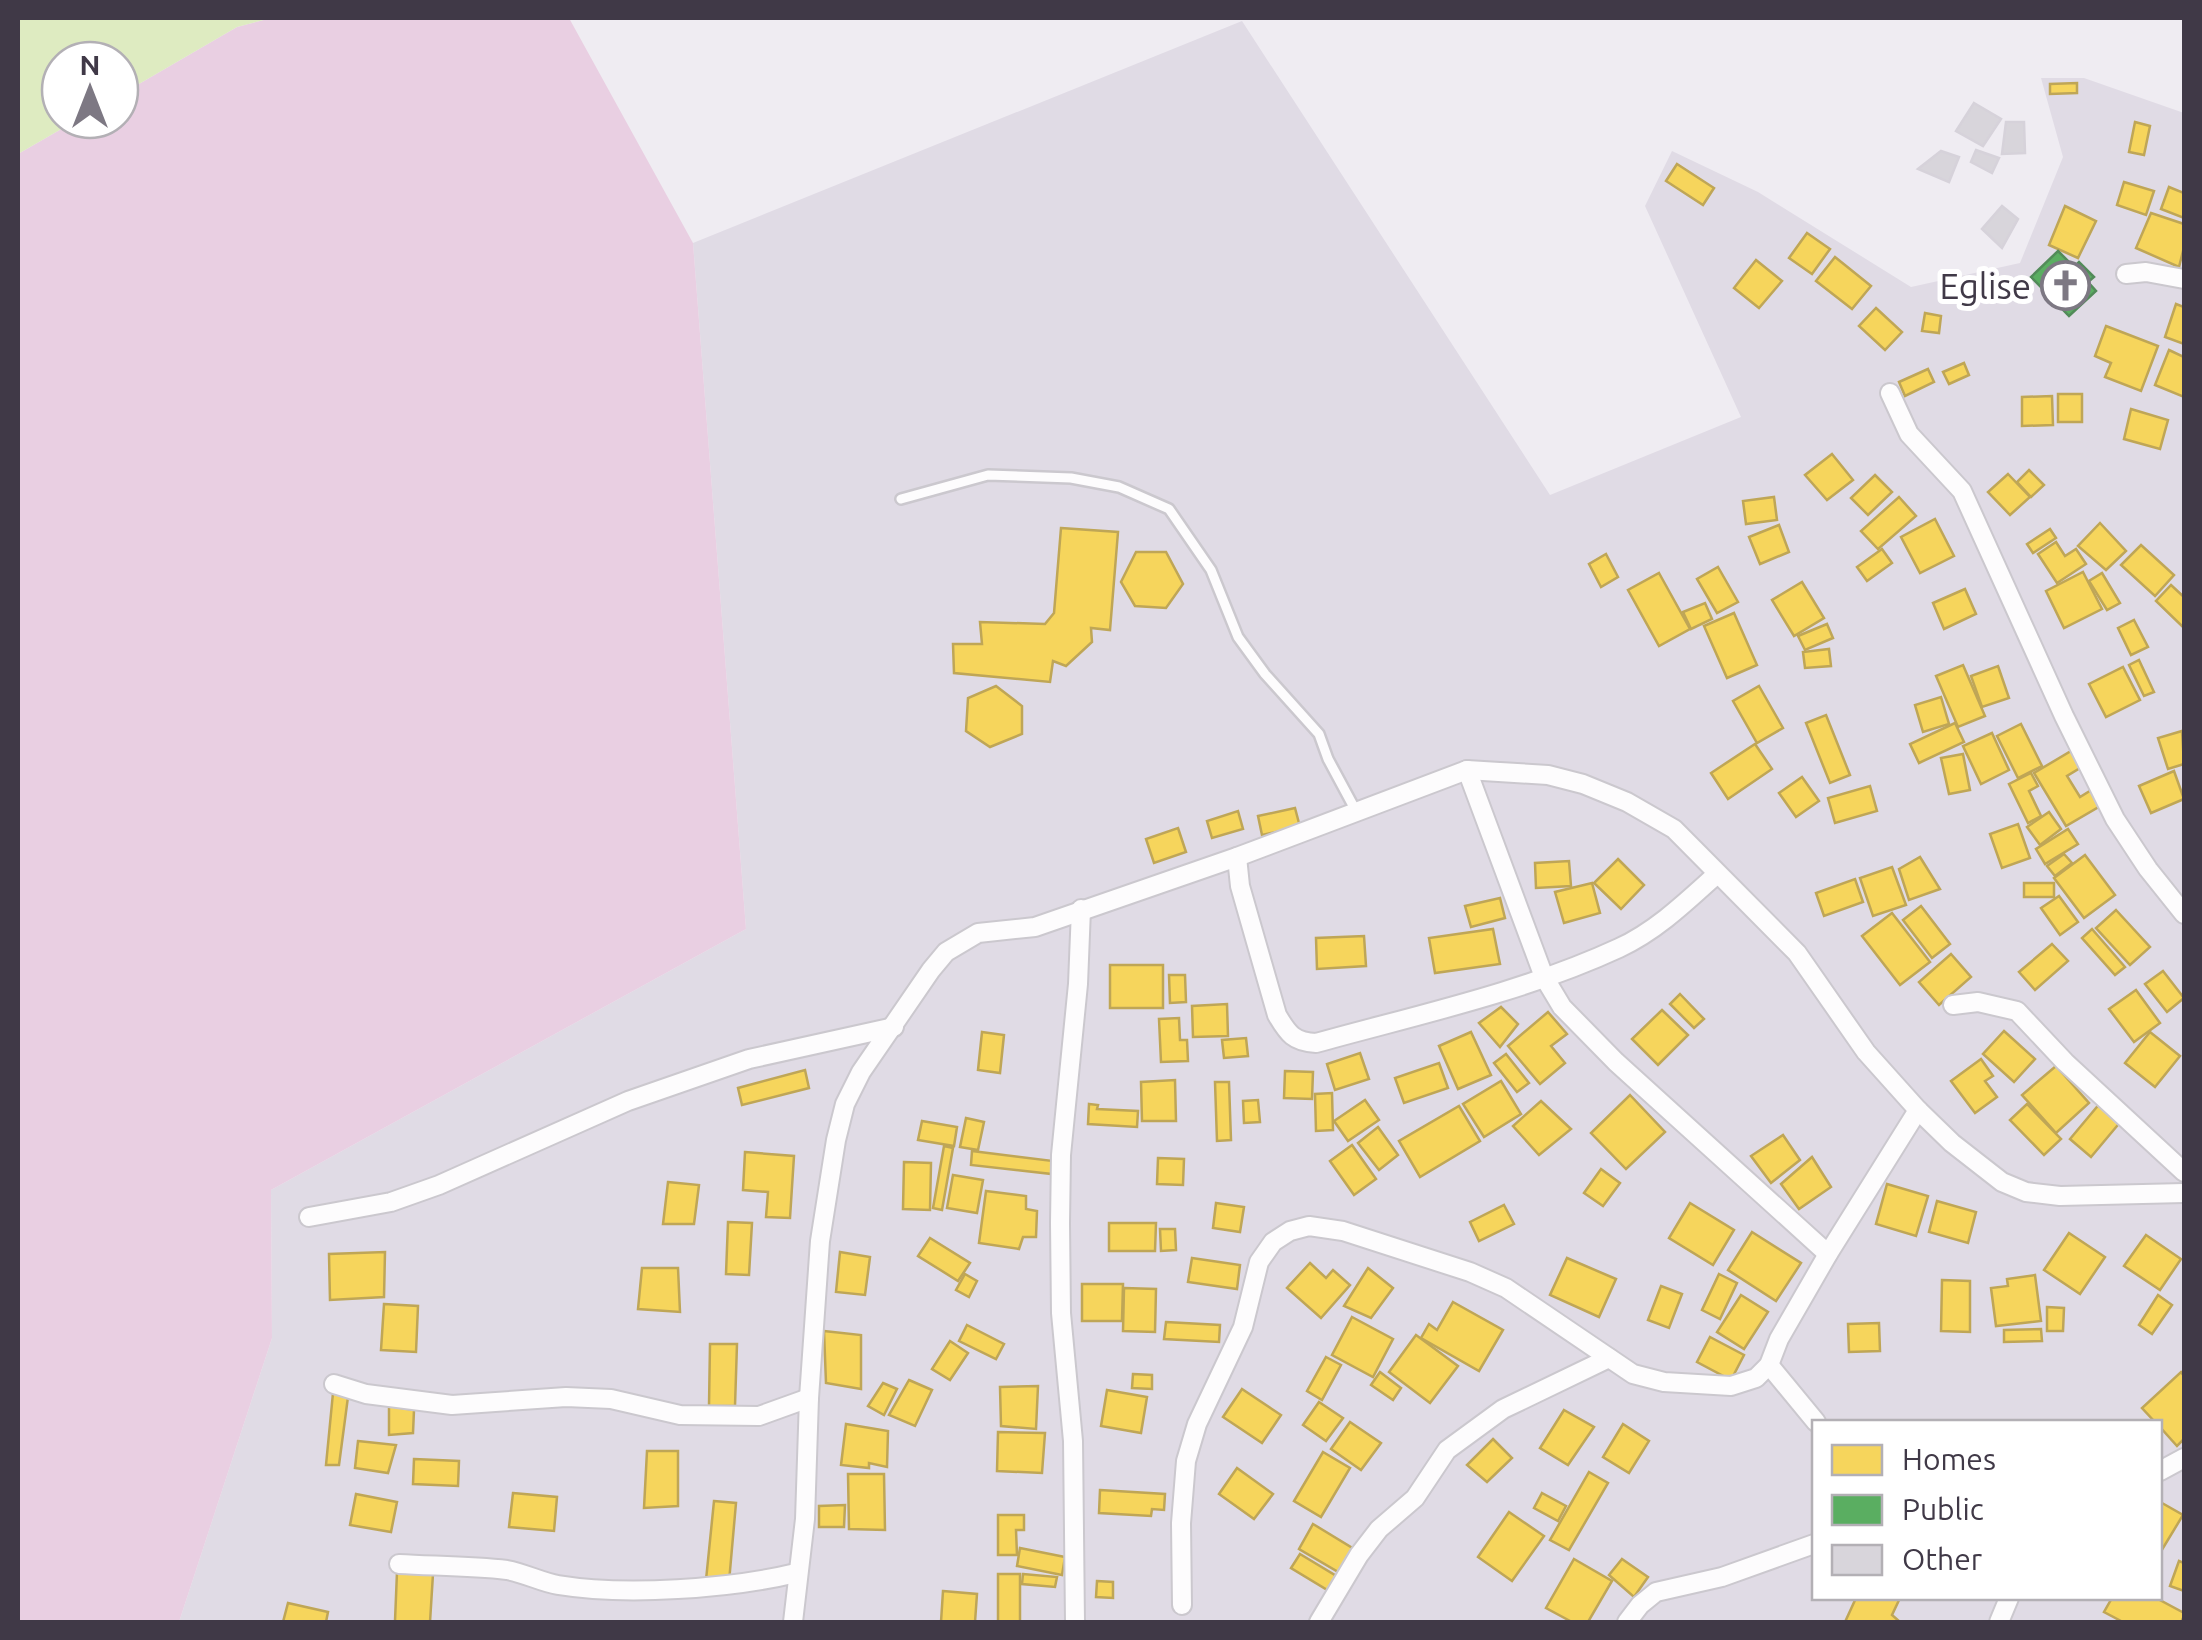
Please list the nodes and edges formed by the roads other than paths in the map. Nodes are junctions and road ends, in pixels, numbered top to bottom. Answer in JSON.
{"nodes":[{"id":1,"x":2126,"y":274,"type":"dead end"},
{"id":2,"x":2184,"y":279,"type":"edge"},
{"id":3,"x":1890,"y":393,"type":"dead end"},
{"id":4,"x":901,"y":499,"type":"dead end"},
{"id":5,"x":1467,"y":770,"type":"junction"},
{"id":6,"x":1356,"y":811,"type":"junction"},
{"id":7,"x":1237,"y":856,"type":"junction"},
{"id":8,"x":1717,"y":874,"type":"junction"},
{"id":9,"x":1081,"y":909,"type":"junction"},
{"id":10,"x":2184,"y":914,"type":"edge"},
{"id":11,"x":1544,"y":977,"type":"junction"},
{"id":12,"x":1953,"y":1005,"type":"dead end"},
{"id":13,"x":894,"y":1027,"type":"junction"},
{"id":14,"x":1918,"y":1110,"type":"junction"},
{"id":15,"x":2184,"y":1172,"type":"edge"},
{"id":16,"x":2184,"y":1192,"type":"edge"},
{"id":17,"x":309,"y":1217,"type":"dead end"},
{"id":18,"x":1828,"y":1254,"type":"junction"},
{"id":19,"x":1608,"y":1358,"type":"junction"},
{"id":20,"x":1769,"y":1365,"type":"junction"},
{"id":21,"x":334,"y":1384,"type":"dead end"},
{"id":22,"x":809,"y":1398,"type":"junction"},
{"id":23,"x":1814,"y":1420,"type":"edge"},
{"id":24,"x":2184,"y":1458,"type":"edge"},
{"id":25,"x":2162,"y":1470,"type":"edge"},
{"id":26,"x":1812,"y":1545,"type":"edge"},
{"id":27,"x":399,"y":1564,"type":"dead end"},
{"id":28,"x":796,"y":1573,"type":"junction"},
{"id":29,"x":1182,"y":1605,"type":"dead end"},
{"id":30,"x":792,"y":1622,"type":"edge"},
{"id":31,"x":1074,"y":1622,"type":"edge"},
{"id":32,"x":1319,"y":1622,"type":"edge"},
{"id":33,"x":1627,"y":1622,"type":"edge"}],
"edges":[{"from":1,"to":2,"type":"street"},
{"from":3,"to":10,"type":"street"},
{"from":4,"to":6,"type":"lane"},
{"from":5,"to":6,"type":"street"},
{"from":5,"to":8,"type":"street"},
{"from":5,"to":11,"type":"street"},
{"from":6,"to":7,"type":"street"},
{"from":7,"to":9,"type":"street"},
{"from":7,"to":11,"type":"street"},
{"from":8,"to":11,"type":"street"},
{"from":8,"to":14,"type":"street"},
{"from":9,"to":13,"type":"street"},
{"from":9,"to":31,"type":"street"},
{"from":11,"to":18,"type":"street"},
{"from":12,"to":15,"type":"street"},
{"from":13,"to":17,"type":"street"},
{"from":13,"to":22,"type":"street"},
{"from":14,"to":16,"type":"street"},
{"from":14,"to":18,"type":"street"},
{"from":18,"to":20,"type":"street"},
{"from":19,"to":20,"type":"street"},
{"from":19,"to":29,"type":"street"},
{"from":19,"to":32,"type":"street"},
{"from":20,"to":23,"type":"street"},
{"from":21,"to":22,"type":"street"},
{"from":22,"to":28,"type":"street"},
{"from":24,"to":25,"type":"street"},
{"from":26,"to":33,"type":"street"},
{"from":27,"to":28,"type":"street"},
{"from":28,"to":30,"type":"street"}]}
